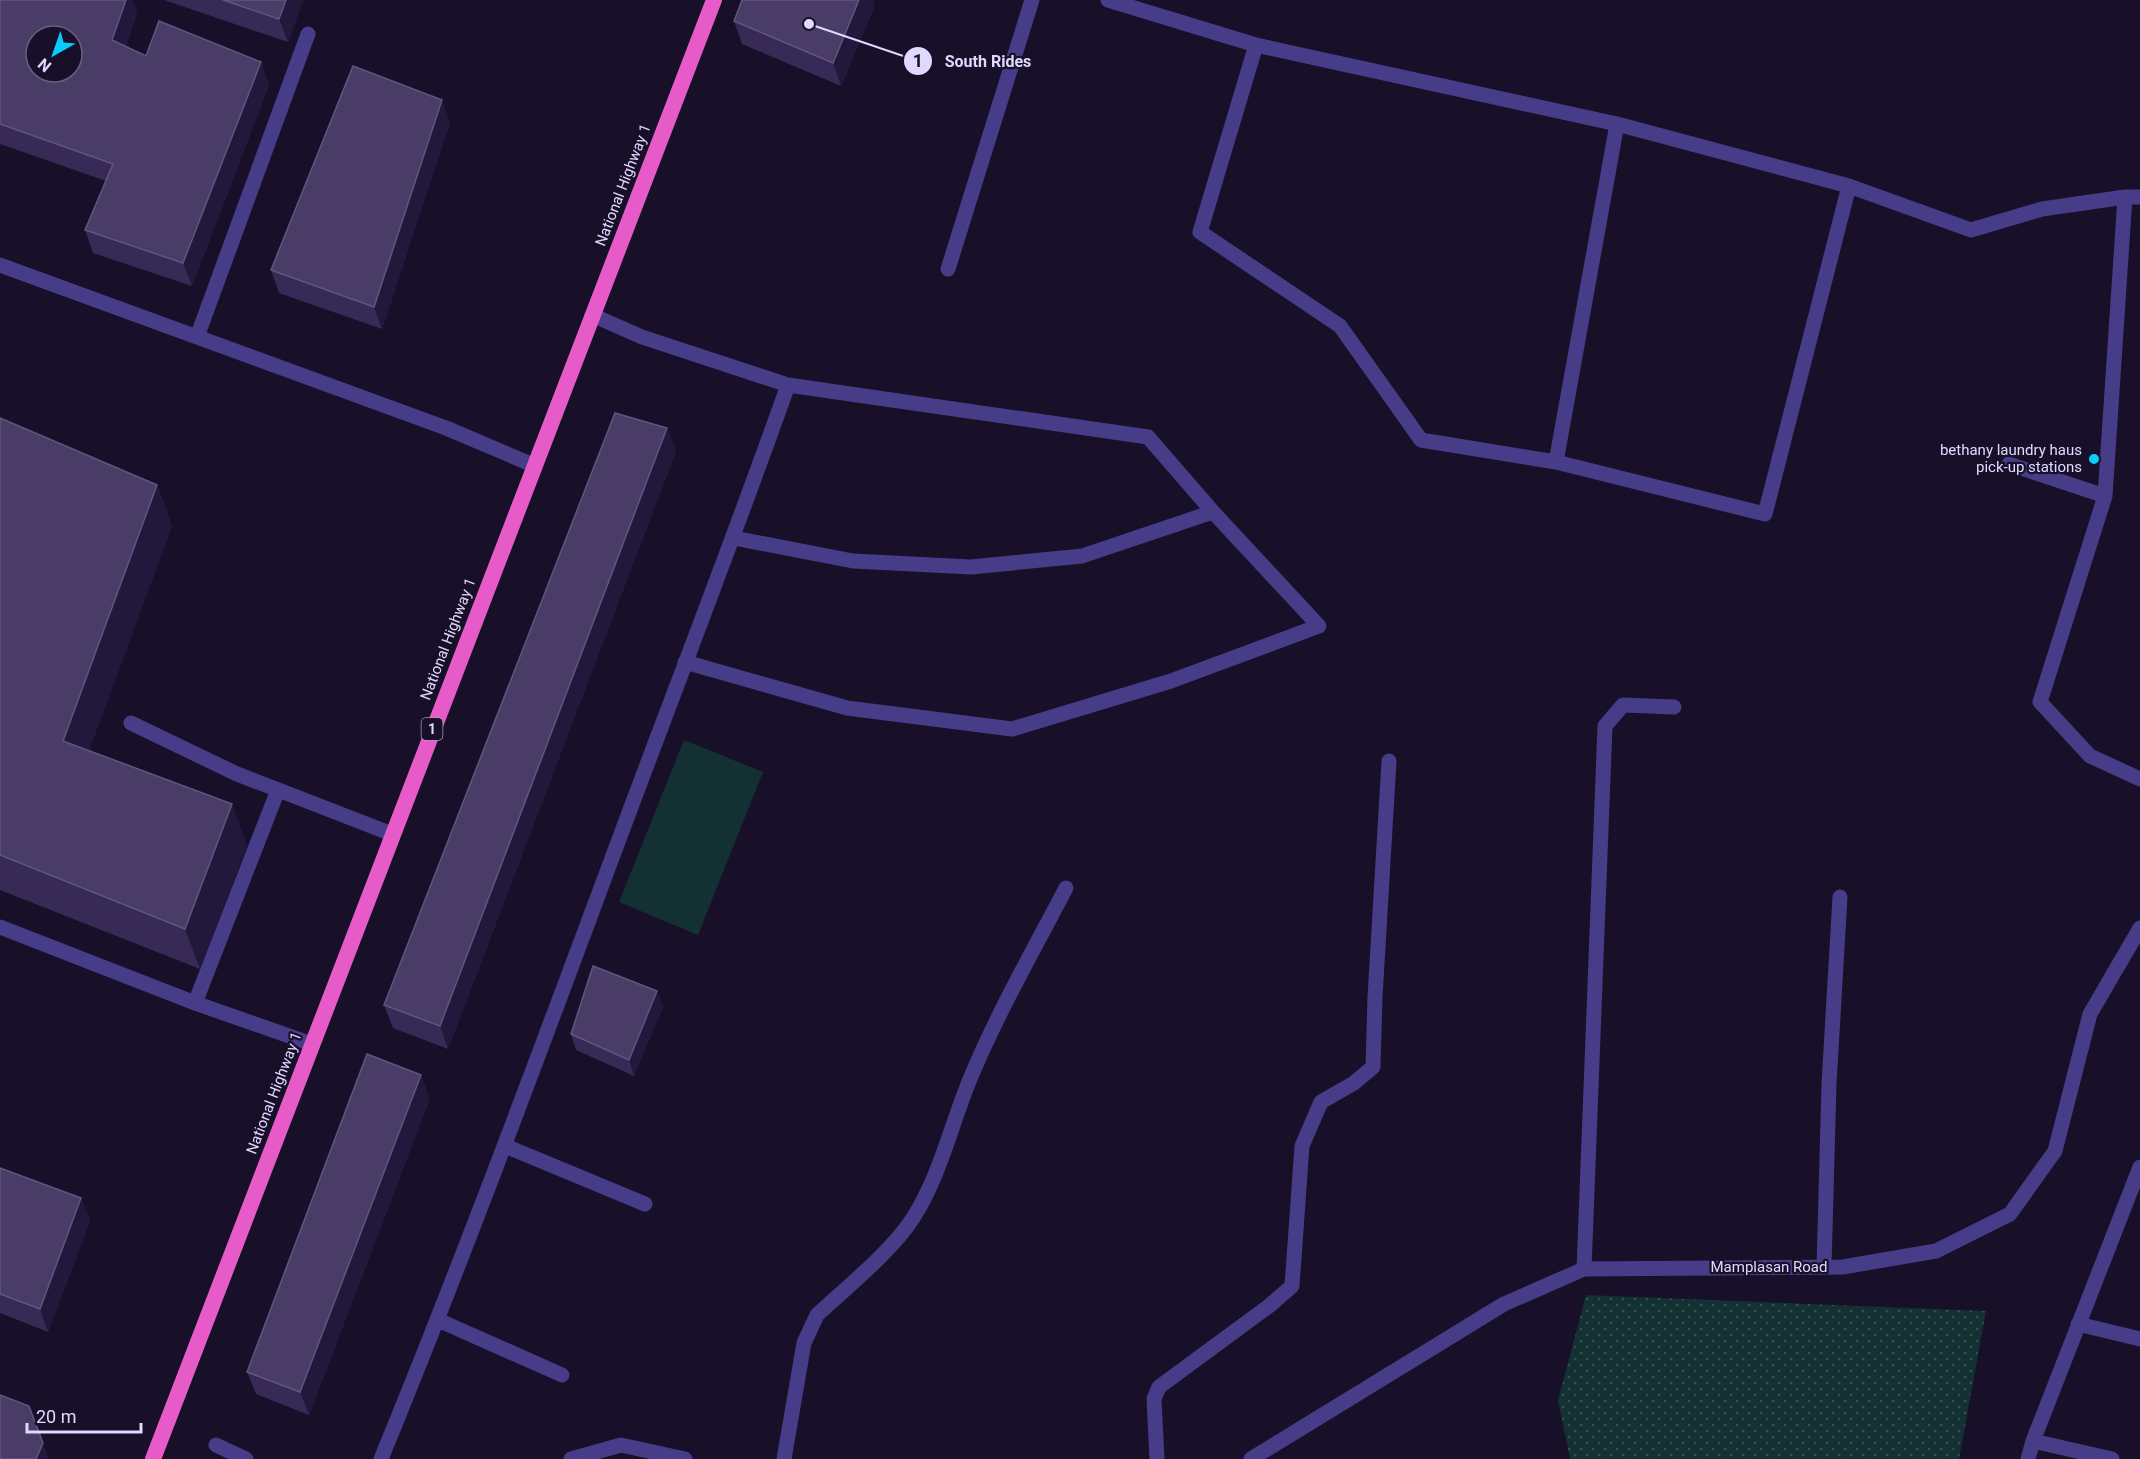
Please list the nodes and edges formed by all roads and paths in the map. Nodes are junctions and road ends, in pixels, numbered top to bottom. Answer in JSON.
{"nodes":[{"id":1,"x":714,"y":0,"type":"edge"},
{"id":2,"x":1032,"y":0,"type":"edge"},
{"id":3,"x":1108,"y":0,"type":"edge"},
{"id":4,"x":308,"y":34,"type":"dead end"},
{"id":5,"x":1256,"y":45,"type":"junction"},
{"id":6,"x":1617,"y":124,"type":"junction"},
{"id":7,"x":1849,"y":186,"type":"junction"},
{"id":8,"x":2132,"y":197,"type":"edge"},
{"id":9,"x":0,"y":265,"type":"edge"},
{"id":10,"x":948,"y":269,"type":"dead end"},
{"id":11,"x":592,"y":315,"type":"junction"},
{"id":12,"x":197,"y":337,"type":"junction"},
{"id":13,"x":788,"y":385,"type":"junction"},
{"id":14,"x":1556,"y":462,"type":"junction"},
{"id":15,"x":2009,"y":464,"type":"dead end"},
{"id":16,"x":533,"y":465,"type":"junction"},
{"id":17,"x":2104,"y":496,"type":"junction"},
{"id":18,"x":1213,"y":512,"type":"junction"},
{"id":19,"x":734,"y":538,"type":"junction"},
{"id":20,"x":685,"y":662,"type":"junction"},
{"id":21,"x":1674,"y":707,"type":"dead end"},
{"id":22,"x":130,"y":723,"type":"dead end"},
{"id":23,"x":1389,"y":761,"type":"dead end"},
{"id":24,"x":2140,"y":779,"type":"edge"},
{"id":25,"x":279,"y":790,"type":"junction"},
{"id":26,"x":392,"y":834,"type":"junction"},
{"id":27,"x":1066,"y":888,"type":"dead end"},
{"id":28,"x":1840,"y":897,"type":"dead end"},
{"id":29,"x":0,"y":927,"type":"edge"},
{"id":30,"x":2140,"y":928,"type":"edge"},
{"id":31,"x":195,"y":1003,"type":"junction"},
{"id":32,"x":312,"y":1044,"type":"junction"},
{"id":33,"x":505,"y":1146,"type":"junction"},
{"id":34,"x":2140,"y":1167,"type":"edge"},
{"id":35,"x":2135,"y":1199,"type":"edge"},
{"id":36,"x":645,"y":1204,"type":"dead end"},
{"id":37,"x":1824,"y":1267,"type":"junction"},
{"id":38,"x":1584,"y":1269,"type":"junction"},
{"id":39,"x":438,"y":1320,"type":"junction"},
{"id":40,"x":2078,"y":1324,"type":"junction"},
{"id":41,"x":2140,"y":1339,"type":"edge"},
{"id":42,"x":562,"y":1375,"type":"dead end"},
{"id":43,"x":2033,"y":1441,"type":"junction"},
{"id":44,"x":216,"y":1445,"type":"dead end"},
{"id":45,"x":153,"y":1459,"type":"edge"},
{"id":46,"x":246,"y":1459,"type":"edge"},
{"id":47,"x":381,"y":1459,"type":"edge"},
{"id":48,"x":571,"y":1459,"type":"edge"},
{"id":49,"x":685,"y":1459,"type":"edge"},
{"id":50,"x":784,"y":1459,"type":"edge"},
{"id":51,"x":1157,"y":1459,"type":"edge"},
{"id":52,"x":1251,"y":1459,"type":"edge"},
{"id":53,"x":2028,"y":1459,"type":"edge"},
{"id":54,"x":2112,"y":1459,"type":"edge"}],
"edges":[{"from":1,"to":11,"type":"highway","name":"National Highway 1","number":"1"},
{"from":2,"to":10,"type":"street"},
{"from":3,"to":5,"type":"street"},
{"from":4,"to":12,"type":"street"},
{"from":5,"to":6,"type":"street"},
{"from":5,"to":14,"type":"street"},
{"from":6,"to":7,"type":"street"},
{"from":6,"to":14,"type":"street"},
{"from":7,"to":8,"type":"street"},
{"from":7,"to":14,"type":"street"},
{"from":8,"to":17,"type":"street"},
{"from":9,"to":12,"type":"street"},
{"from":11,"to":13,"type":"street"},
{"from":11,"to":16,"type":"highway","name":"National Highway 1","number":"1"},
{"from":12,"to":16,"type":"street"},
{"from":13,"to":18,"type":"street"},
{"from":13,"to":19,"type":"street"},
{"from":15,"to":17,"type":"street"},
{"from":16,"to":26,"type":"highway","name":"National Highway 1","number":"1"},
{"from":17,"to":24,"type":"street"},
{"from":18,"to":19,"type":"street"},
{"from":18,"to":20,"type":"street"},
{"from":19,"to":20,"type":"street"},
{"from":20,"to":33,"type":"street"},
{"from":21,"to":38,"type":"street"},
{"from":22,"to":25,"type":"street"},
{"from":23,"to":51,"type":"street"},
{"from":25,"to":26,"type":"street"},
{"from":25,"to":31,"type":"street"},
{"from":26,"to":32,"type":"highway","name":"National Highway 1","number":"1"},
{"from":27,"to":50,"type":"street"},
{"from":28,"to":37,"type":"street"},
{"from":29,"to":31,"type":"street"},
{"from":30,"to":37,"type":"street","name":"Mamplasan Road"},
{"from":31,"to":32,"type":"street"},
{"from":32,"to":45,"type":"highway","name":"National Highway 1","number":"1"},
{"from":33,"to":36,"type":"street"},
{"from":33,"to":39,"type":"street"},
{"from":34,"to":35,"type":"street"},
{"from":35,"to":40,"type":"street"},
{"from":37,"to":38,"type":"street","name":"Mamplasan Road"},
{"from":38,"to":52,"type":"street","name":"Mamplasan Road"},
{"from":39,"to":42,"type":"street"},
{"from":39,"to":47,"type":"street"},
{"from":40,"to":41,"type":"street"},
{"from":40,"to":43,"type":"street"},
{"from":43,"to":53,"type":"street"},
{"from":43,"to":54,"type":"street"},
{"from":44,"to":46,"type":"street"},
{"from":48,"to":49,"type":"street"}]}
